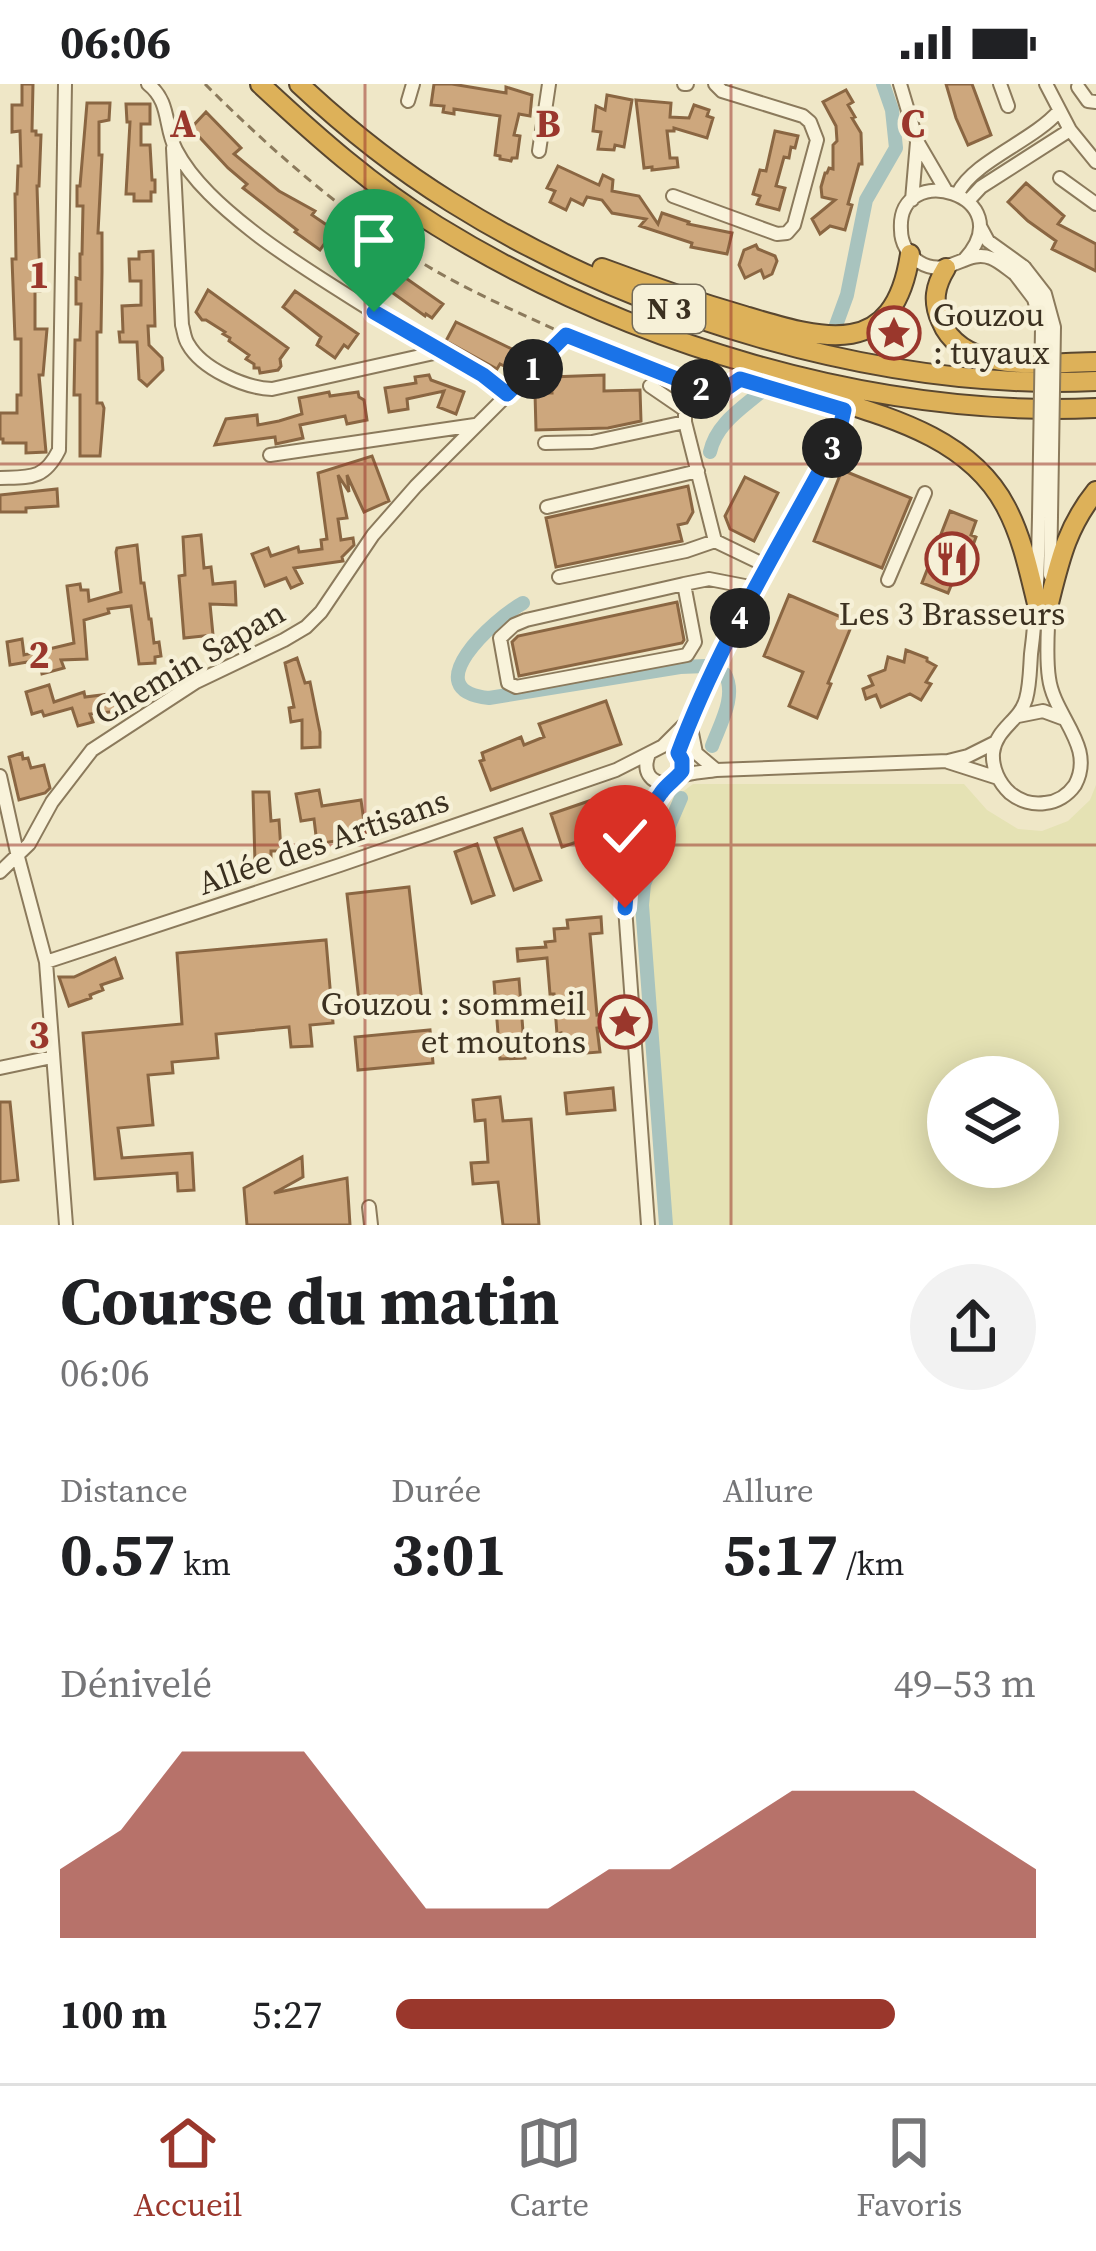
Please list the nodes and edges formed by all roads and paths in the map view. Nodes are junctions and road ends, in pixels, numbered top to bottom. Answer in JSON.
{"nodes":[{"id":1,"x":65,"y":84,"type":"edge"},
{"id":2,"x":148,"y":84,"type":"edge"},
{"id":3,"x":205,"y":84,"type":"edge"},
{"id":4,"x":260,"y":84,"type":"edge"},
{"id":5,"x":299,"y":84,"type":"edge"},
{"id":6,"x":413,"y":84,"type":"edge"},
{"id":7,"x":549,"y":84,"type":"edge"},
{"id":8,"x":715,"y":84,"type":"edge"},
{"id":9,"x":900,"y":84,"type":"edge"},
{"id":10,"x":1000,"y":84,"type":"edge"},
{"id":11,"x":1046,"y":84,"type":"edge"},
{"id":12,"x":1078,"y":87,"type":"dead end"},
{"id":13,"x":408,"y":101,"type":"dead end"},
{"id":14,"x":1096,"y":102,"type":"edge"},
{"id":15,"x":1008,"y":106,"type":"dead end"},
{"id":16,"x":1059,"y":111,"type":"junction"},
{"id":17,"x":1070,"y":130,"type":"junction"},
{"id":18,"x":917,"y":141,"type":"junction"},
{"id":19,"x":173,"y":145,"type":"junction"},
{"id":20,"x":539,"y":151,"type":"dead end"},
{"id":21,"x":1096,"y":162,"type":"edge"},
{"id":22,"x":1060,"y":178,"type":"dead end"},
{"id":23,"x":957,"y":195,"type":"junction"},
{"id":24,"x":673,"y":196,"type":"dead end"},
{"id":25,"x":912,"y":200,"type":"junction"},
{"id":26,"x":1096,"y":204,"type":"edge"},
{"id":27,"x":490,"y":225,"type":"junction"},
{"id":28,"x":979,"y":225,"type":"junction"},
{"id":29,"x":910,"y":254,"type":"junction"},
{"id":30,"x":955,"y":264,"type":"junction"},
{"id":31,"x":1019,"y":270,"type":"junction"},
{"id":32,"x":667,"y":337,"type":"junction"},
{"id":33,"x":562,"y":340,"type":"junction"},
{"id":34,"x":444,"y":351,"type":"junction"},
{"id":35,"x":1096,"y":362,"type":"edge"},
{"id":36,"x":1096,"y":381,"type":"edge"},
{"id":37,"x":756,"y":384,"type":"dead end"},
{"id":38,"x":650,"y":386,"type":"dead end"},
{"id":39,"x":507,"y":394,"type":"junction"},
{"id":40,"x":1096,"y":408,"type":"edge"},
{"id":41,"x":685,"y":422,"type":"junction"},
{"id":42,"x":841,"y":423,"type":"dead end"},
{"id":43,"x":477,"y":424,"type":"junction"},
{"id":44,"x":545,"y":443,"type":"dead end"},
{"id":45,"x":270,"y":455,"type":"dead end"},
{"id":46,"x":698,"y":471,"type":"junction"},
{"id":47,"x":0,"y":478,"type":"edge"},
{"id":48,"x":1096,"y":491,"type":"edge"},
{"id":49,"x":925,"y":493,"type":"dead end"},
{"id":50,"x":547,"y":507,"type":"dead end"},
{"id":51,"x":715,"y":541,"type":"junction"},
{"id":52,"x":767,"y":566,"type":"junction"},
{"id":53,"x":560,"y":578,"type":"dead end"},
{"id":54,"x":887,"y":580,"type":"dead end"},
{"id":55,"x":684,"y":584,"type":"junction"},
{"id":56,"x":755,"y":588,"type":"junction"},
{"id":57,"x":1043,"y":603,"type":"junction"},
{"id":58,"x":1017,"y":717,"type":"junction"},
{"id":59,"x":691,"y":718,"type":"junction"},
{"id":60,"x":1067,"y":721,"type":"junction"},
{"id":61,"x":1082,"y":740,"type":"junction"},
{"id":62,"x":996,"y":742,"type":"junction"},
{"id":63,"x":663,"y":746,"type":"junction"},
{"id":64,"x":1096,"y":749,"type":"edge"},
{"id":65,"x":649,"y":754,"type":"junction"},
{"id":66,"x":680,"y":756,"type":"junction"},
{"id":67,"x":947,"y":761,"type":"junction"},
{"id":68,"x":1096,"y":769,"type":"edge"},
{"id":69,"x":616,"y":770,"type":"junction"},
{"id":70,"x":716,"y":770,"type":"junction"},
{"id":71,"x":648,"y":775,"type":"junction"},
{"id":72,"x":0,"y":776,"type":"edge"},
{"id":73,"x":998,"y":778,"type":"junction"},
{"id":74,"x":1081,"y":778,"type":"junction"},
{"id":75,"x":674,"y":780,"type":"junction"},
{"id":76,"x":650,"y":808,"type":"junction"},
{"id":77,"x":18,"y":857,"type":"junction"},
{"id":78,"x":0,"y":872,"type":"edge"},
{"id":79,"x":46,"y":962,"type":"junction"},
{"id":80,"x":52,"y":1057,"type":"junction"},
{"id":81,"x":0,"y":1068,"type":"edge"},
{"id":82,"x":369,"y":1208,"type":"dead end"},
{"id":83,"x":66,"y":1225,"type":"edge"},
{"id":84,"x":371,"y":1225,"type":"edge"},
{"id":85,"x":648,"y":1225,"type":"edge"}],
"edges":[{"from":1,"to":47,"type":"street"},
{"from":2,"to":19,"type":"street"},
{"from":3,"to":33,"type":"path"},
{"from":4,"to":32,"type":"highway","number":"N 3"},
{"from":5,"to":27,"type":"highway","number":"N 3"},
{"from":6,"to":13,"type":"street"},
{"from":7,"to":20,"type":"street"},
{"from":8,"to":24,"type":"street"},
{"from":9,"to":18,"type":"street"},
{"from":10,"to":15,"type":"street"},
{"from":11,"to":16,"type":"street"},
{"from":12,"to":14,"type":"street"},
{"from":16,"to":17,"type":"street"},
{"from":16,"to":23,"type":"street"},
{"from":17,"to":21,"type":"street"},
{"from":17,"to":23,"type":"street"},
{"from":18,"to":23,"type":"street"},
{"from":18,"to":25,"type":"street"},
{"from":19,"to":34,"type":"street"},
{"from":19,"to":34,"type":"street"},
{"from":22,"to":26,"type":"street"},
{"from":23,"to":25,"type":"street"},
{"from":23,"to":28,"type":"street"},
{"from":25,"to":29,"type":"street"},
{"from":27,"to":29,"type":"highway"},
{"from":27,"to":36,"type":"highway","number":"N 3"},
{"from":28,"to":30,"type":"street"},
{"from":28,"to":31,"type":"street"},
{"from":29,"to":30,"type":"street"},
{"from":30,"to":31,"type":"street"},
{"from":30,"to":35,"type":"highway"},
{"from":31,"to":57,"type":"street","bridge":true},
{"from":32,"to":40,"type":"highway","number":"N 3"},
{"from":32,"to":57,"type":"highway"},
{"from":33,"to":37,"type":"path"},
{"from":33,"to":39,"type":"street","name":"Chemin Sapan"},
{"from":34,"to":39,"type":"street"},
{"from":38,"to":41,"type":"street"},
{"from":39,"to":43,"type":"street","name":"Chemin Sapan"},
{"from":41,"to":44,"type":"street"},
{"from":41,"to":46,"type":"street"},
{"from":42,"to":52,"type":"street"},
{"from":43,"to":45,"type":"street"},
{"from":43,"to":77,"type":"street","name":"Chemin Sapan"},
{"from":46,"to":50,"type":"street"},
{"from":46,"to":51,"type":"street"},
{"from":48,"to":57,"type":"highway"},
{"from":49,"to":54,"type":"street"},
{"from":51,"to":52,"type":"street"},
{"from":51,"to":53,"type":"street"},
{"from":52,"to":56,"type":"street"},
{"from":55,"to":55,"type":"street"},
{"from":55,"to":56,"type":"street"},
{"from":56,"to":59,"type":"street"},
{"from":57,"to":58,"type":"street"},
{"from":57,"to":60,"type":"street"},
{"from":58,"to":60,"type":"street"},
{"from":58,"to":62,"type":"street"},
{"from":59,"to":63,"type":"street"},
{"from":59,"to":66,"type":"street"},
{"from":59,"to":70,"type":"street"},
{"from":60,"to":61,"type":"street"},
{"from":61,"to":64,"type":"street"},
{"from":61,"to":74,"type":"street"},
{"from":62,"to":67,"type":"street"},
{"from":62,"to":73,"type":"street"},
{"from":63,"to":65,"type":"street"},
{"from":63,"to":66,"type":"street"},
{"from":65,"to":69,"type":"street","name":"Allée des Artisans"},
{"from":65,"to":71,"type":"street"},
{"from":66,"to":70,"type":"street"},
{"from":66,"to":75,"type":"street"},
{"from":67,"to":70,"type":"street"},
{"from":67,"to":73,"type":"street"},
{"from":68,"to":74,"type":"street"},
{"from":69,"to":71,"type":"street","name":"Allée des Artisans"},
{"from":69,"to":79,"type":"street","name":"Allée des Artisans"},
{"from":70,"to":75,"type":"street"},
{"from":71,"to":75,"type":"street"},
{"from":71,"to":76,"type":"street"},
{"from":72,"to":77,"type":"street"},
{"from":73,"to":74,"type":"street"},
{"from":75,"to":76,"type":"street"},
{"from":76,"to":85,"type":"street"},
{"from":77,"to":78,"type":"street","name":"Chemin Sapan"},
{"from":77,"to":79,"type":"street"},
{"from":79,"to":80,"type":"street"},
{"from":80,"to":81,"type":"street"},
{"from":80,"to":83,"type":"street"},
{"from":82,"to":84,"type":"street"}]}
